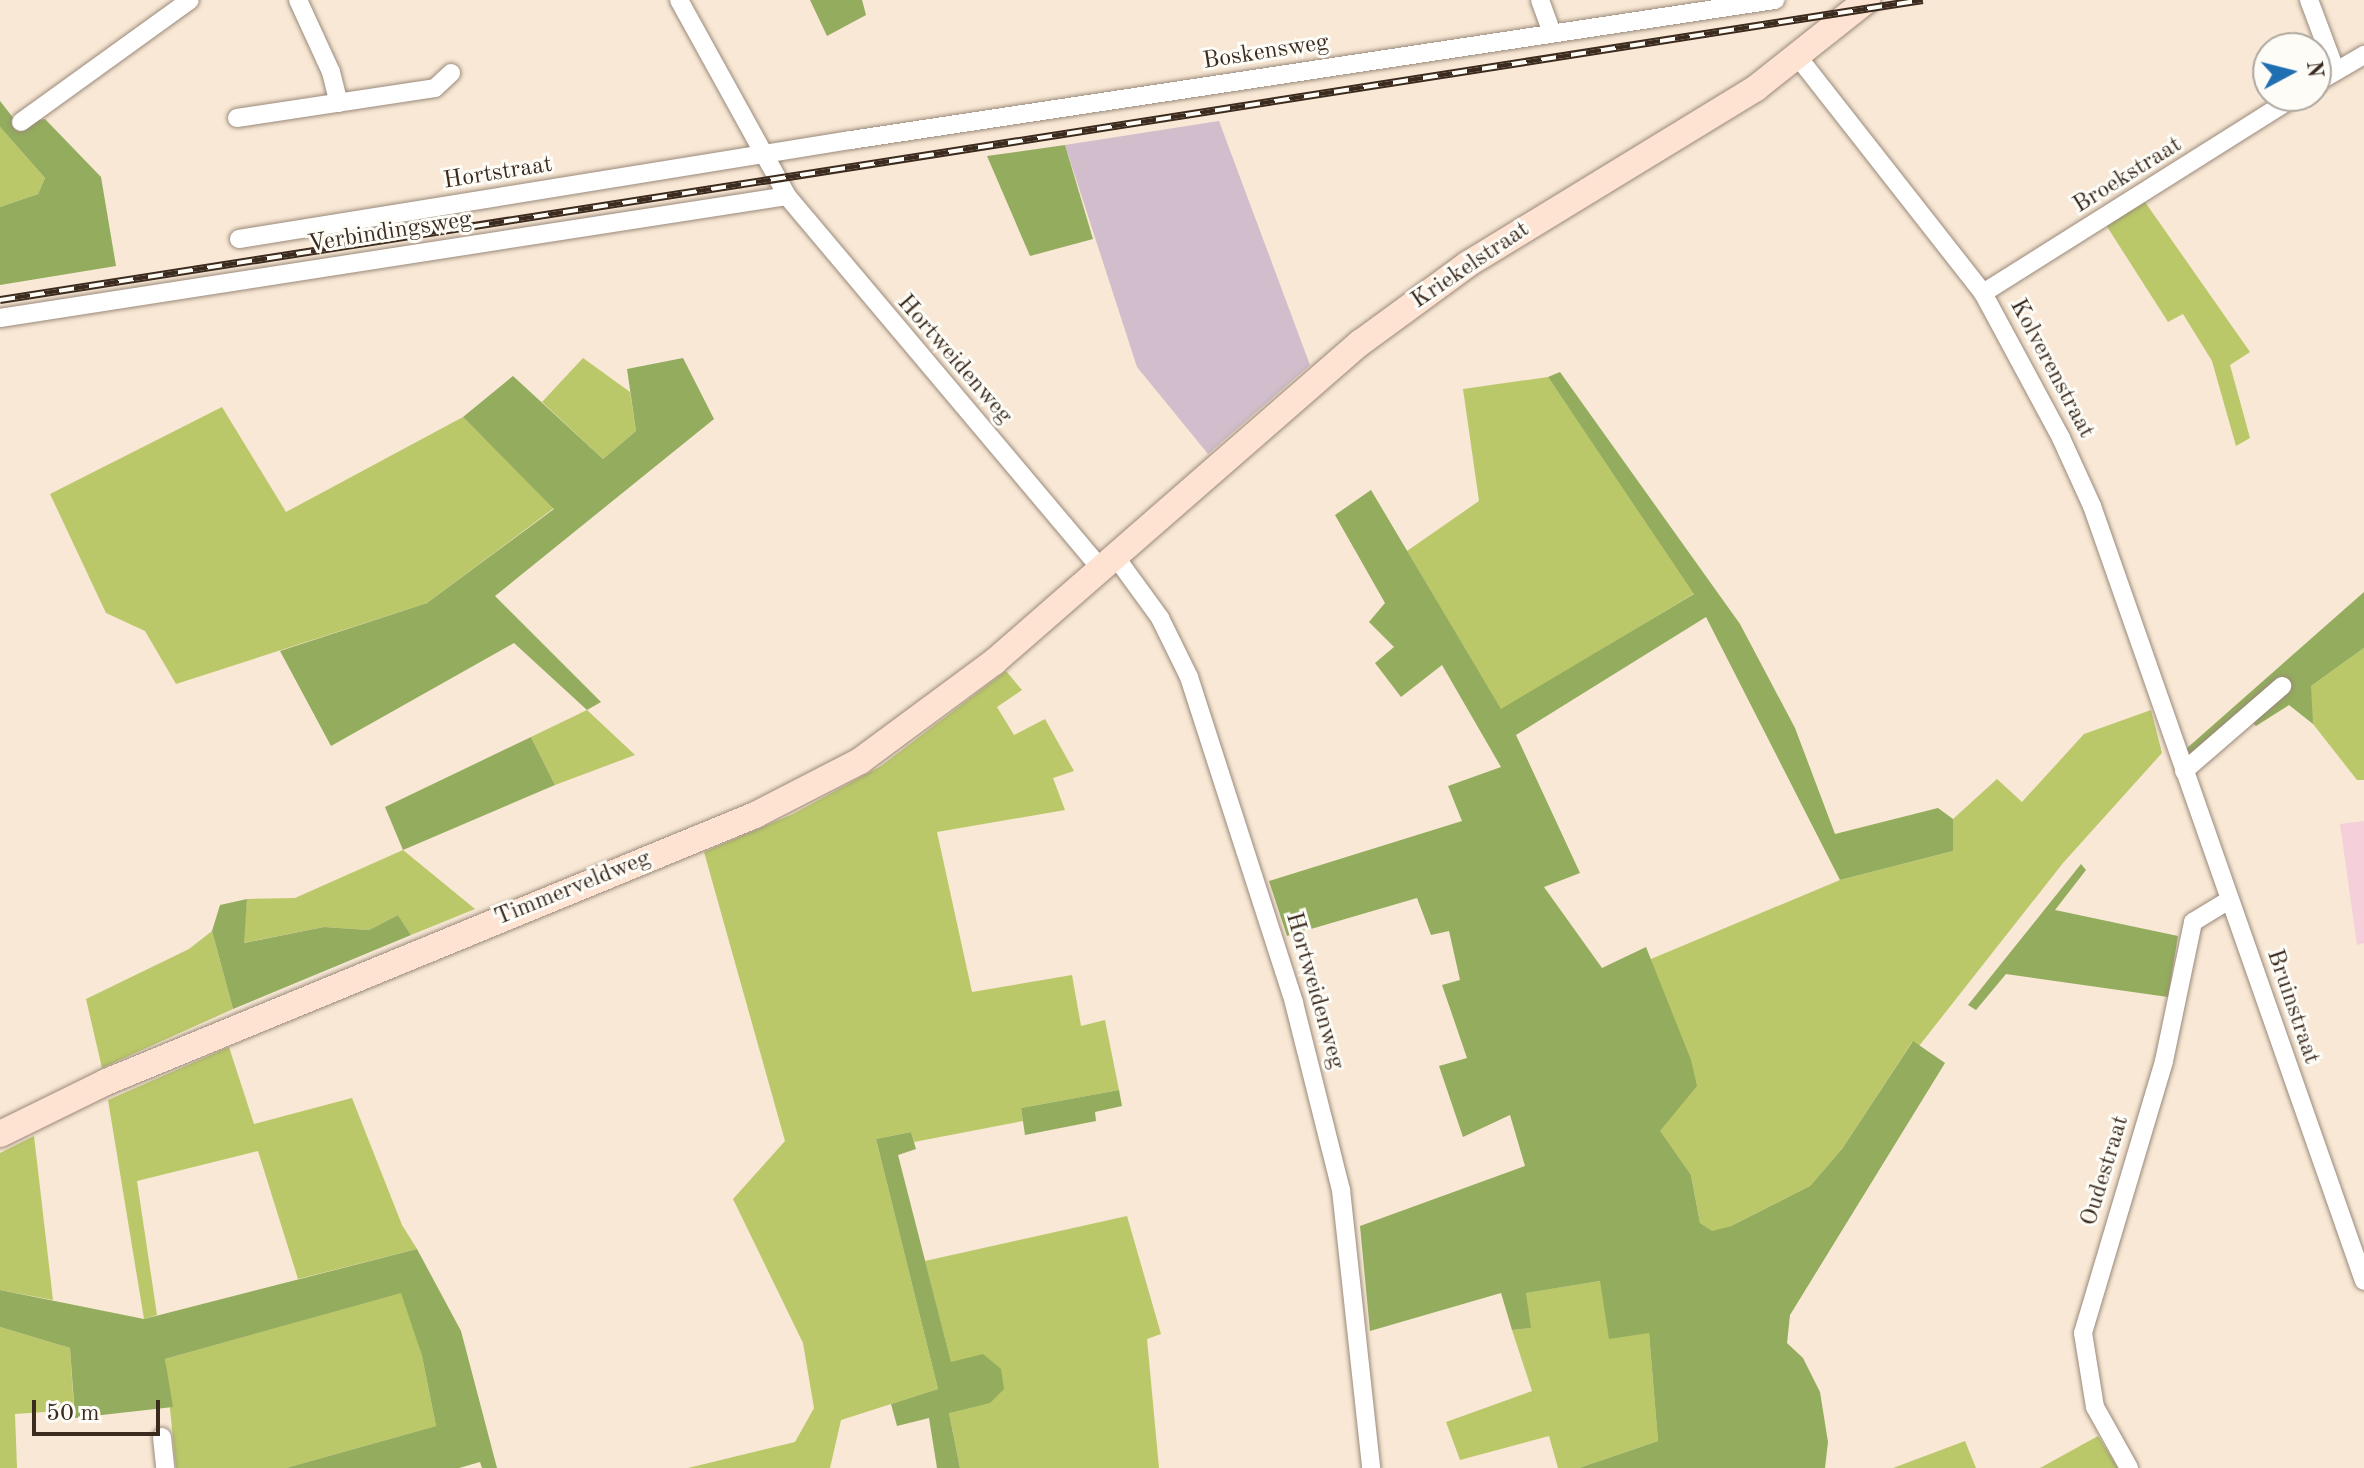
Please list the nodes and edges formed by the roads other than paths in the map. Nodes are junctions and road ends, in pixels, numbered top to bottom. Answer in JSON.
{"nodes":[{"id":1,"x":190,"y":0,"type":"edge"},
{"id":2,"x":298,"y":0,"type":"edge"},
{"id":3,"x":679,"y":0,"type":"edge"},
{"id":4,"x":1540,"y":0,"type":"edge"},
{"id":5,"x":1775,"y":0,"type":"edge"},
{"id":6,"x":1867,"y":0,"type":"edge"},
{"id":7,"x":2309,"y":0,"type":"edge"},
{"id":8,"x":1551,"y":31,"type":"junction"},
{"id":9,"x":2364,"y":55,"type":"edge"},
{"id":10,"x":1798,"y":57,"type":"junction"},
{"id":11,"x":2335,"y":69,"type":"junction"},
{"id":12,"x":2332,"y":71,"type":"edge"},
{"id":13,"x":451,"y":73,"type":"dead end"},
{"id":14,"x":339,"y":103,"type":"junction"},
{"id":15,"x":2271,"y":112,"type":"edge"},
{"id":16,"x":237,"y":118,"type":"dead end"},
{"id":17,"x":21,"y":122,"type":"dead end"},
{"id":18,"x":753,"y":138,"type":"junction"},
{"id":19,"x":764,"y":156,"type":"junction"},
{"id":20,"x":495,"y":190,"type":"dead end"},
{"id":21,"x":787,"y":196,"type":"junction"},
{"id":22,"x":239,"y":239,"type":"dead end"},
{"id":23,"x":1983,"y":293,"type":"junction"},
{"id":24,"x":0,"y":318,"type":"edge"},
{"id":25,"x":1108,"y":562,"type":"junction"},
{"id":26,"x":2282,"y":686,"type":"dead end"},
{"id":27,"x":2177,"y":749,"type":"joint"},
{"id":28,"x":2184,"y":771,"type":"junction"},
{"id":29,"x":2229,"y":900,"type":"junction"},
{"id":30,"x":0,"y":1134,"type":"edge"},
{"id":31,"x":2364,"y":1281,"type":"edge"},
{"id":32,"x":162,"y":1437,"type":"dead end"},
{"id":33,"x":165,"y":1468,"type":"edge"},
{"id":34,"x":1371,"y":1468,"type":"edge"},
{"id":35,"x":2129,"y":1468,"type":"edge"}],
"edges":[{"from":1,"to":17,"type":"street"},
{"from":2,"to":14,"type":"street"},
{"from":3,"to":18,"type":"street"},
{"from":4,"to":8,"type":"street"},
{"from":5,"to":8,"type":"street","name":"Boskensweg"},
{"from":6,"to":10,"type":"street","name":"Kriekelstraat"},
{"from":7,"to":11,"type":"street"},
{"from":8,"to":19,"type":"street","name":"Boskensweg"},
{"from":9,"to":11,"type":"street"},
{"from":10,"to":23,"type":"street","name":"Kolverenstraat"},
{"from":10,"to":25,"type":"street","name":"Kriekelstraat"},
{"from":11,"to":12,"type":"street"},
{"from":13,"to":14,"type":"street"},
{"from":14,"to":16,"type":"street"},
{"from":15,"to":23,"type":"street","name":"Broekstraat"},
{"from":18,"to":19,"type":"street"},
{"from":18,"to":20,"type":"street"},
{"from":19,"to":21,"type":"street","name":"Hortweidenweg"},
{"from":19,"to":22,"type":"street","name":"Hortstraat"},
{"from":21,"to":24,"type":"street","name":"Verbindingsweg"},
{"from":21,"to":25,"type":"street","name":"Hortweidenweg"},
{"from":23,"to":27,"type":"street","name":"Kolverenstraat"},
{"from":25,"to":30,"type":"street","name":"Timmerveldweg"},
{"from":25,"to":34,"type":"street","name":"Hortweidenweg"},
{"from":26,"to":28,"type":"street"},
{"from":27,"to":28,"type":"street","name":"Bruinstraat"},
{"from":28,"to":29,"type":"street","name":"Bruinstraat"},
{"from":29,"to":31,"type":"street","name":"Bruinstraat"},
{"from":29,"to":35,"type":"street","name":"Oudestraat"},
{"from":32,"to":33,"type":"street"}]}
